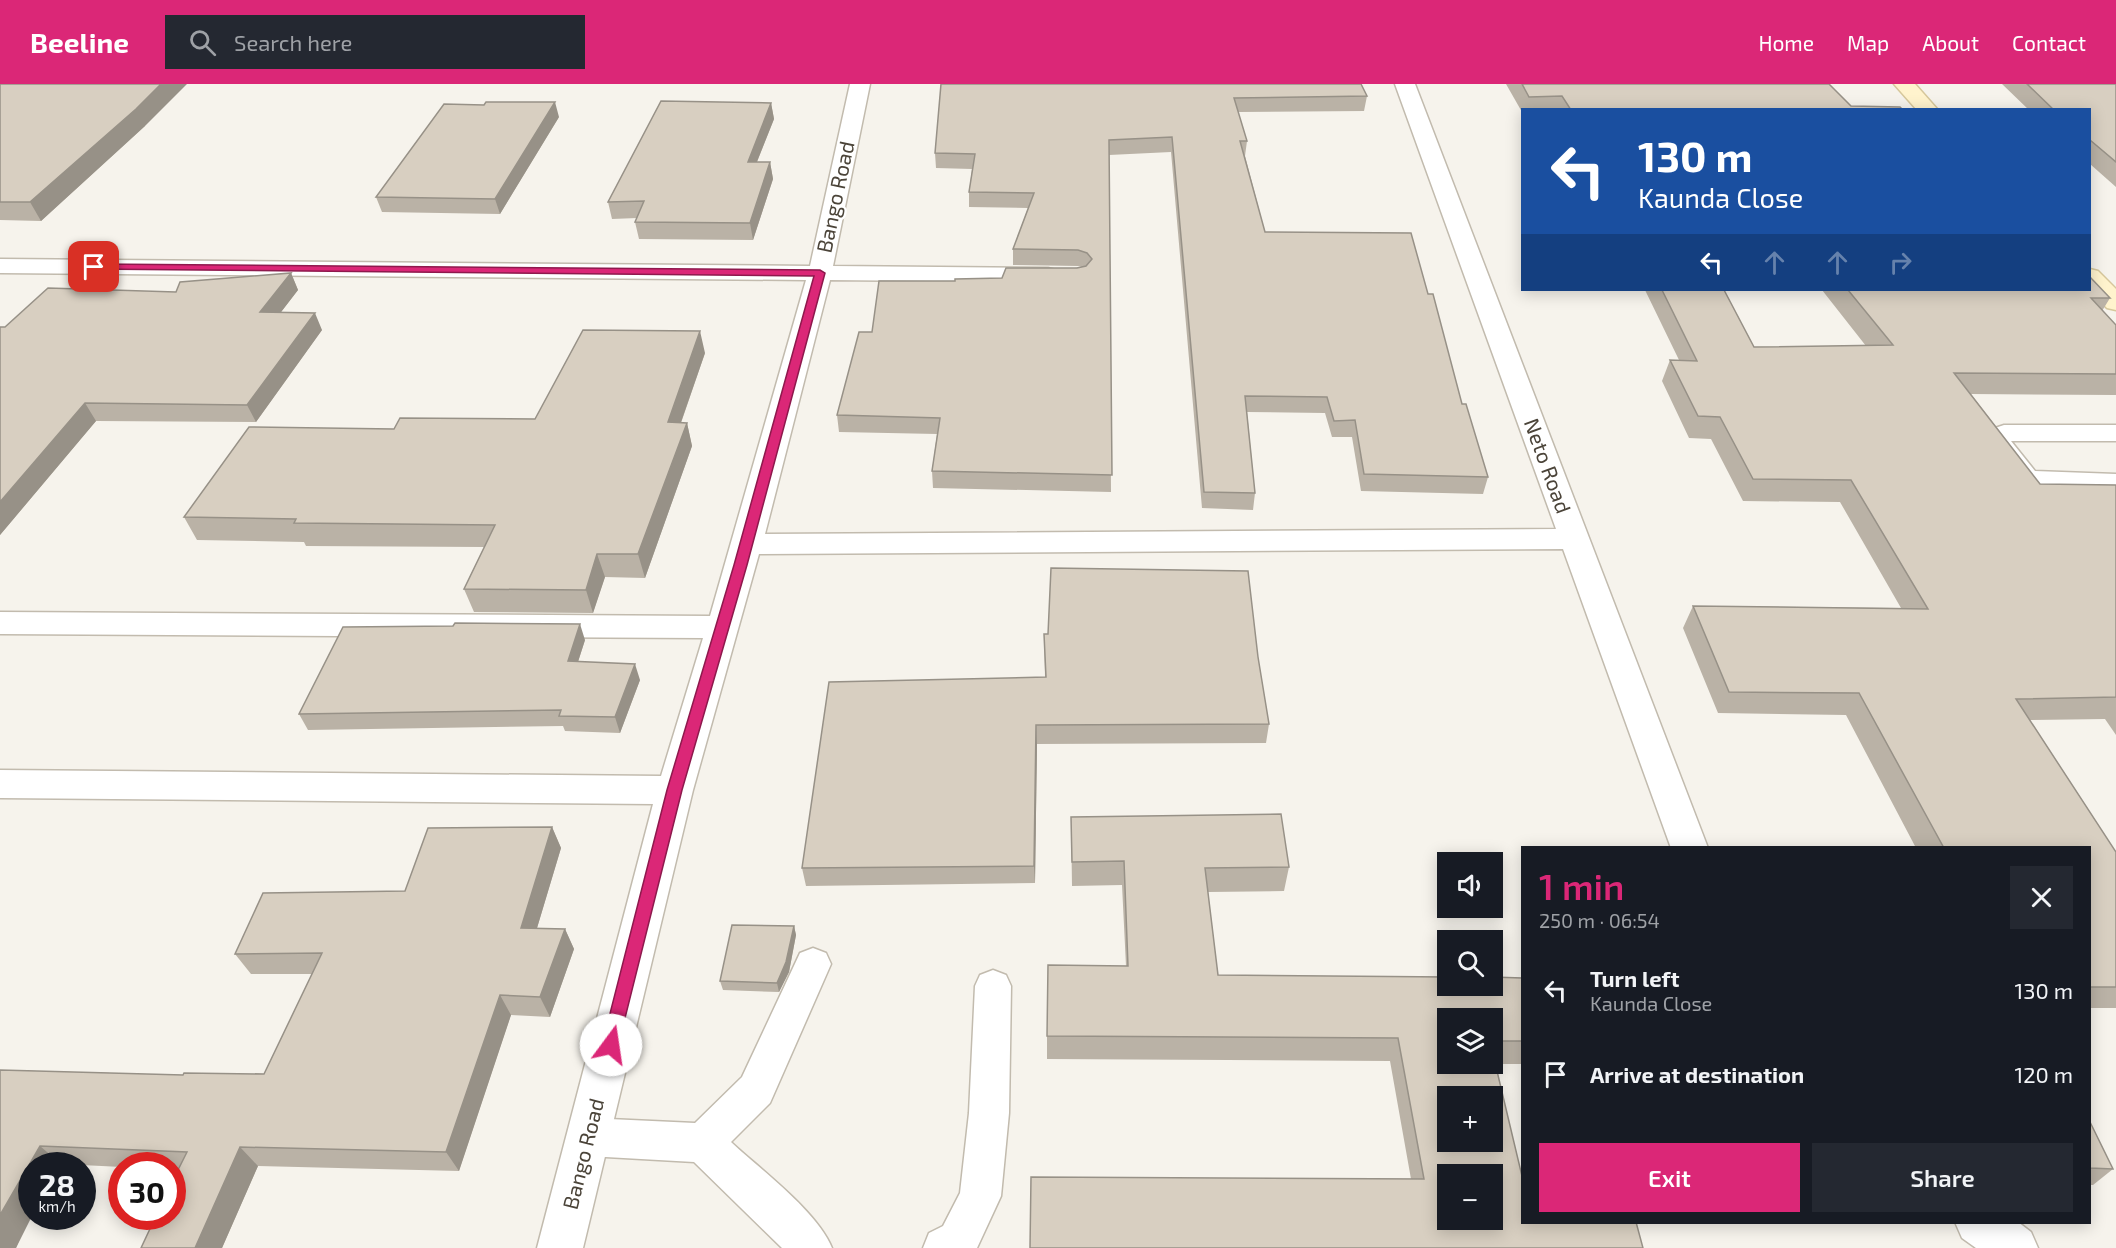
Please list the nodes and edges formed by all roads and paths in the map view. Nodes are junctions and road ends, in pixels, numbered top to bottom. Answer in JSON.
{"nodes":[{"id":1,"x":860,"y":84,"type":"edge"},
{"id":2,"x":1405,"y":84,"type":"edge"},
{"id":3,"x":1904,"y":84,"type":"edge"},
{"id":4,"x":1926,"y":108,"type":"edge"},
{"id":5,"x":0,"y":266,"type":"edge"},
{"id":6,"x":820,"y":273,"type":"junction"},
{"id":7,"x":1065,"y":275,"type":"edge"},
{"id":8,"x":2091,"y":277,"type":"edge"},
{"id":9,"x":2116,"y":303,"type":"edge"},
{"id":10,"x":2116,"y":433,"type":"edge"},
{"id":11,"x":2116,"y":482,"type":"edge"},
{"id":12,"x":1574,"y":539,"type":"junction"},
{"id":13,"x":747,"y":544,"type":"junction"},
{"id":14,"x":0,"y":623,"type":"edge"},
{"id":15,"x":723,"y":627,"type":"junction"},
{"id":16,"x":0,"y":784,"type":"edge"},
{"id":17,"x":675,"y":790,"type":"junction"},
{"id":18,"x":1689,"y":846,"type":"edge"},
{"id":19,"x":813,"y":964,"type":"dead end"},
{"id":20,"x":993,"y":986,"type":"dead end"},
{"id":21,"x":588,"y":1137,"type":"junction"},
{"id":22,"x":703,"y":1143,"type":"junction"},
{"id":23,"x":1981,"y":1224,"type":"edge"},
{"id":24,"x":560,"y":1248,"type":"edge"},
{"id":25,"x":811,"y":1248,"type":"edge"},
{"id":26,"x":944,"y":1248,"type":"edge"},
{"id":27,"x":2015,"y":1248,"type":"edge"}],
"edges":[{"from":1,"to":6,"type":"street","name":"Bango Road"},
{"from":2,"to":12,"type":"street","name":"Neto Road"},
{"from":3,"to":4,"type":"street"},
{"from":5,"to":6,"type":"street"},
{"from":6,"to":7,"type":"street"},
{"from":6,"to":13,"type":"street","name":"Bango Road"},
{"from":8,"to":9,"type":"street"},
{"from":10,"to":11,"type":"lane"},
{"from":12,"to":13,"type":"street"},
{"from":12,"to":18,"type":"street","name":"Neto Road"},
{"from":13,"to":15,"type":"street","name":"Bango Road"},
{"from":14,"to":15,"type":"street"},
{"from":15,"to":17,"type":"street","name":"Bango Road"},
{"from":16,"to":17,"type":"street"},
{"from":17,"to":21,"type":"street","name":"Bango Road"},
{"from":19,"to":22,"type":"lane"},
{"from":20,"to":26,"type":"lane"},
{"from":21,"to":22,"type":"lane"},
{"from":21,"to":24,"type":"street","name":"Bango Road"},
{"from":22,"to":25,"type":"lane"},
{"from":23,"to":27,"type":"street"}]}
